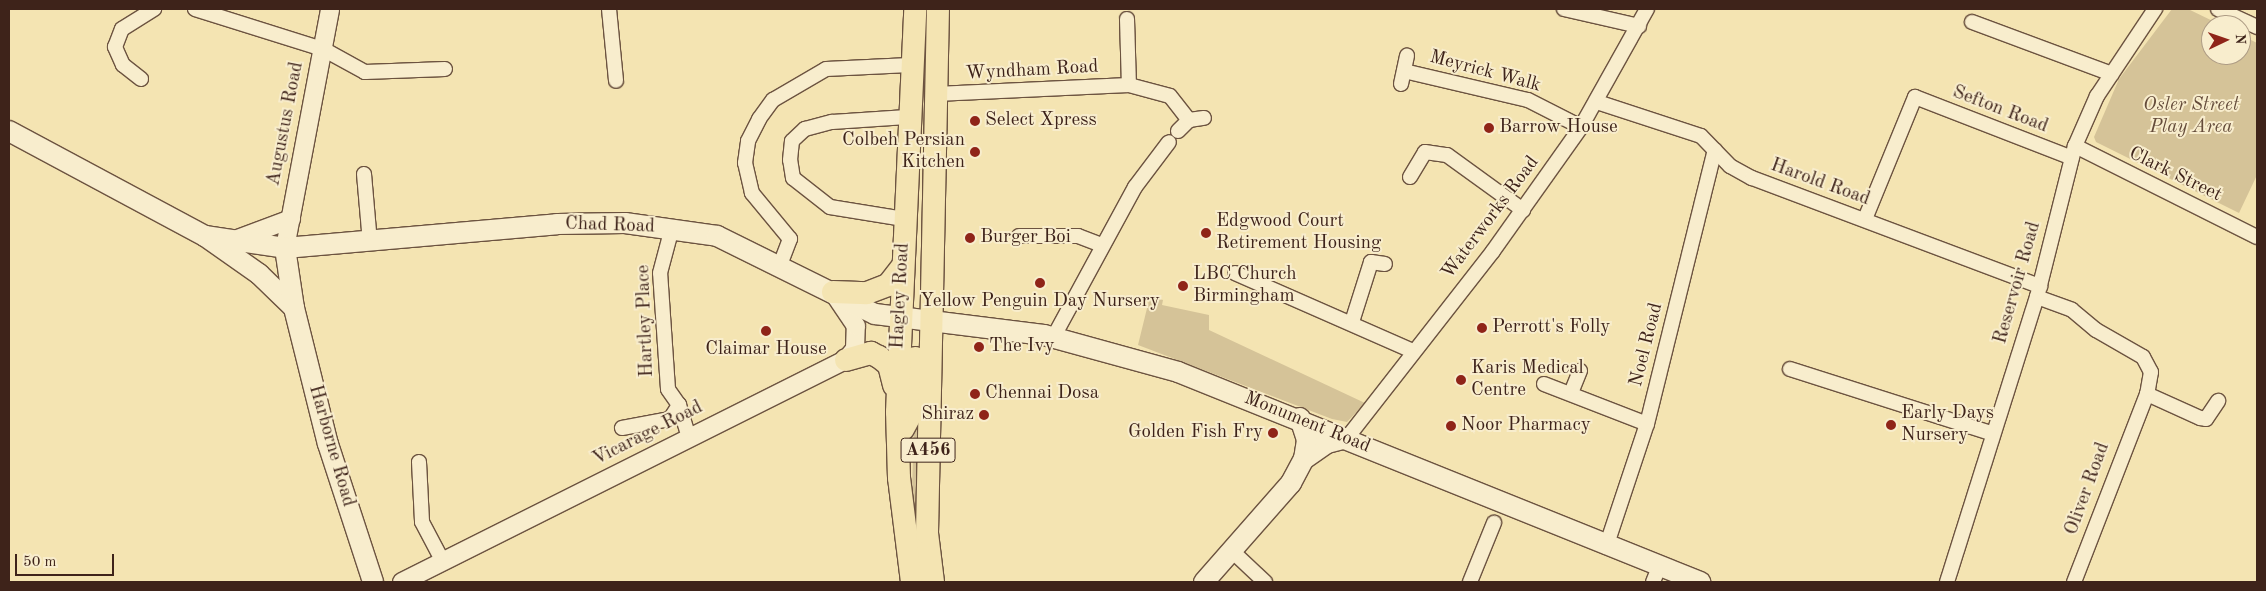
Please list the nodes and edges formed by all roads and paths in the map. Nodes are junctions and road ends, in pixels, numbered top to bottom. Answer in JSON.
{"nodes":[{"id":1,"x":154,"y":9,"type":"edge"},
{"id":2,"x":195,"y":9,"type":"edge"},
{"id":3,"x":330,"y":9,"type":"edge"},
{"id":4,"x":610,"y":9,"type":"edge"},
{"id":5,"x":916,"y":9,"type":"edge"},
{"id":6,"x":938,"y":9,"type":"edge"},
{"id":7,"x":1564,"y":9,"type":"edge"},
{"id":8,"x":1648,"y":9,"type":"edge"},
{"id":9,"x":2156,"y":9,"type":"edge"},
{"id":10,"x":2218,"y":9,"type":"edge"},
{"id":11,"x":1126,"y":19,"type":"dead end"},
{"id":12,"x":1972,"y":22,"type":"dead end"},
{"id":13,"x":1639,"y":26,"type":"junction"},
{"id":14,"x":2257,"y":27,"type":"edge"},
{"id":15,"x":322,"y":49,"type":"junction"},
{"id":16,"x":1407,"y":56,"type":"dead end"},
{"id":17,"x":910,"y":65,"type":"junction"},
{"id":18,"x":445,"y":69,"type":"dead end"},
{"id":19,"x":2112,"y":74,"type":"junction"},
{"id":20,"x":141,"y":79,"type":"dead end"},
{"id":21,"x":616,"y":81,"type":"dead end"},
{"id":22,"x":1129,"y":85,"type":"junction"},
{"id":23,"x":936,"y":97,"type":"junction"},
{"id":24,"x":1597,"y":102,"type":"junction"},
{"id":25,"x":908,"y":117,"type":"junction"},
{"id":26,"x":1204,"y":118,"type":"dead end"},
{"id":27,"x":1189,"y":120,"type":"junction"},
{"id":28,"x":1582,"y":128,"type":"junction"},
{"id":29,"x":9,"y":131,"type":"edge"},
{"id":30,"x":1715,"y":150,"type":"junction"},
{"id":31,"x":2073,"y":152,"type":"junction"},
{"id":32,"x":364,"y":174,"type":"dead end"},
{"id":33,"x":1410,"y":177,"type":"dead end"},
{"id":34,"x":1523,"y":210,"type":"junction"},
{"id":35,"x":904,"y":219,"type":"junction"},
{"id":36,"x":1865,"y":219,"type":"junction"},
{"id":37,"x":672,"y":228,"type":"junction"},
{"id":38,"x":205,"y":236,"type":"junction"},
{"id":39,"x":1019,"y":236,"type":"dead end"},
{"id":40,"x":292,"y":237,"type":"junction"},
{"id":41,"x":2257,"y":237,"type":"edge"},
{"id":42,"x":232,"y":241,"type":"junction"},
{"id":43,"x":370,"y":243,"type":"junction"},
{"id":44,"x":1102,"y":245,"type":"junction"},
{"id":45,"x":1385,"y":264,"type":"dead end"},
{"id":46,"x":780,"y":265,"type":"junction"},
{"id":47,"x":902,"y":267,"type":"junction"},
{"id":48,"x":1235,"y":273,"type":"dead end"},
{"id":49,"x":2038,"y":291,"type":"junction"},
{"id":50,"x":833,"y":292,"type":"junction"},
{"id":51,"x":294,"y":308,"type":"junction"},
{"id":52,"x":899,"y":318,"type":"junction"},
{"id":53,"x":931,"y":318,"type":"junction"},
{"id":54,"x":1352,"y":322,"type":"junction"},
{"id":55,"x":1052,"y":338,"type":"junction"},
{"id":56,"x":1413,"y":351,"type":"junction"},
{"id":57,"x":846,"y":360,"type":"junction"},
{"id":58,"x":1790,"y":369,"type":"dead end"},
{"id":59,"x":1580,"y":371,"type":"dead end"},
{"id":60,"x":1544,"y":384,"type":"dead end"},
{"id":61,"x":1571,"y":393,"type":"junction"},
{"id":62,"x":2146,"y":394,"type":"junction"},
{"id":63,"x":897,"y":399,"type":"junction"},
{"id":64,"x":2218,"y":401,"type":"dead end"},
{"id":65,"x":679,"y":405,"type":"junction"},
{"id":66,"x":1300,"y":418,"type":"junction"},
{"id":67,"x":1646,"y":424,"type":"junction"},
{"id":68,"x":622,"y":428,"type":"dead end"},
{"id":69,"x":1991,"y":433,"type":"junction"},
{"id":70,"x":689,"y":437,"type":"junction"},
{"id":71,"x":897,"y":438,"type":"junction"},
{"id":72,"x":1347,"y":438,"type":"junction"},
{"id":73,"x":1304,"y":459,"type":"junction"},
{"id":74,"x":420,"y":462,"type":"dead end"},
{"id":75,"x":1494,"y":523,"type":"dead end"},
{"id":76,"x":927,"y":533,"type":"junction"},
{"id":77,"x":905,"y":537,"type":"junction"},
{"id":78,"x":1606,"y":547,"type":"junction"},
{"id":79,"x":1232,"y":552,"type":"junction"},
{"id":80,"x":442,"y":560,"type":"junction"},
{"id":81,"x":1656,"y":575,"type":"edge"},
{"id":82,"x":373,"y":582,"type":"edge"},
{"id":83,"x":402,"y":582,"type":"edge"},
{"id":84,"x":912,"y":582,"type":"edge"},
{"id":85,"x":933,"y":582,"type":"edge"},
{"id":86,"x":1204,"y":582,"type":"edge"},
{"id":87,"x":1265,"y":582,"type":"edge"},
{"id":88,"x":1470,"y":582,"type":"edge"},
{"id":89,"x":1700,"y":582,"type":"edge"},
{"id":90,"x":1947,"y":582,"type":"edge"},
{"id":91,"x":2074,"y":582,"type":"edge"}],
"edges":[{"from":1,"to":20,"type":"street"},
{"from":2,"to":15,"type":"street"},
{"from":3,"to":15,"type":"street","name":"Augustus Road"},
{"from":4,"to":21,"type":"street"},
{"from":5,"to":17,"type":"highway","name":"Hagley Road","number":"A456"},
{"from":6,"to":23,"type":"highway","name":"Hagley Road","number":"A456"},
{"from":7,"to":13,"type":"street"},
{"from":8,"to":13,"type":"street","name":"Waterworks Road"},
{"from":9,"to":19,"type":"street","name":"Reservoir Road"},
{"from":10,"to":14,"type":"street"},
{"from":11,"to":22,"type":"street"},
{"from":12,"to":19,"type":"street"},
{"from":13,"to":24,"type":"street","name":"Waterworks Road"},
{"from":15,"to":18,"type":"street"},
{"from":15,"to":40,"type":"street","name":"Augustus Road"},
{"from":16,"to":28,"type":"street","name":"Meyrick Walk"},
{"from":17,"to":25,"type":"highway","name":"Hagley Road","number":"A456"},
{"from":17,"to":46,"type":"street"},
{"from":19,"to":31,"type":"street","name":"Reservoir Road"},
{"from":22,"to":23,"type":"street","name":"Wyndham Road"},
{"from":22,"to":27,"type":"street","name":"Wyndham Road"},
{"from":23,"to":25,"type":"highway"},
{"from":23,"to":53,"type":"highway","name":"Hagley Road","number":"A456"},
{"from":24,"to":28,"type":"street","name":"Waterworks Road"},
{"from":24,"to":30,"type":"street","name":"Harold Road"},
{"from":25,"to":35,"type":"highway","name":"Hagley Road","number":"A456"},
{"from":25,"to":35,"type":"street"},
{"from":26,"to":27,"type":"street"},
{"from":27,"to":44,"type":"street"},
{"from":28,"to":34,"type":"street","name":"Waterworks Road"},
{"from":29,"to":38,"type":"main road"},
{"from":30,"to":36,"type":"street","name":"Harold Road"},
{"from":30,"to":67,"type":"street","name":"Noel Road"},
{"from":31,"to":36,"type":"street","name":"Sefton Road"},
{"from":31,"to":41,"type":"street","name":"Clark Street"},
{"from":31,"to":49,"type":"street","name":"Reservoir Road"},
{"from":32,"to":43,"type":"street"},
{"from":33,"to":34,"type":"street"},
{"from":34,"to":56,"type":"street","name":"Waterworks Road"},
{"from":35,"to":47,"type":"highway","name":"Hagley Road","number":"A456"},
{"from":36,"to":49,"type":"street","name":"Harold Road"},
{"from":37,"to":43,"type":"main road","name":"Chad Road"},
{"from":37,"to":46,"type":"main road","name":"Chad Road"},
{"from":37,"to":65,"type":"street","name":"Hartley Place"},
{"from":38,"to":42,"type":"main road"},
{"from":38,"to":51,"type":"main road"},
{"from":39,"to":44,"type":"street"},
{"from":40,"to":42,"type":"main road"},
{"from":40,"to":42,"type":"street"},
{"from":40,"to":43,"type":"main road","name":"Chad Road"},
{"from":40,"to":51,"type":"main road","name":"Harborne Road"},
{"from":44,"to":55,"type":"street"},
{"from":45,"to":54,"type":"street"},
{"from":46,"to":50,"type":"main road","name":"Chad Road"},
{"from":47,"to":50,"type":"highway"},
{"from":47,"to":52,"type":"highway","name":"Hagley Road","number":"A456"},
{"from":48,"to":54,"type":"street"},
{"from":49,"to":62,"type":"street","name":"Harold Road"},
{"from":49,"to":69,"type":"street","name":"Reservoir Road"},
{"from":50,"to":52,"type":"main road","name":"Chad Road"},
{"from":50,"to":57,"type":"street"},
{"from":51,"to":82,"type":"main road","name":"Harborne Road"},
{"from":52,"to":53,"type":"main road","name":"Monument Road"},
{"from":52,"to":63,"type":"highway","name":"Hagley Road","number":"A456"},
{"from":53,"to":55,"type":"main road","name":"Monument Road"},
{"from":53,"to":71,"type":"highway"},
{"from":53,"to":76,"type":"highway","name":"Hagley Road","number":"A456"},
{"from":54,"to":56,"type":"street"},
{"from":55,"to":66,"type":"main road","name":"Monument Road"},
{"from":56,"to":72,"type":"street","name":"Waterworks Road"},
{"from":57,"to":63,"type":"highway"},
{"from":57,"to":70,"type":"street","name":"Vicarage Road"},
{"from":58,"to":69,"type":"street"},
{"from":59,"to":61,"type":"street"},
{"from":60,"to":61,"type":"street"},
{"from":61,"to":67,"type":"street"},
{"from":62,"to":64,"type":"street"},
{"from":62,"to":91,"type":"street","name":"Oliver Road"},
{"from":63,"to":71,"type":"highway","name":"Hagley Road","number":"A456"},
{"from":65,"to":68,"type":"street"},
{"from":65,"to":70,"type":"street","name":"Hartley Place"},
{"from":66,"to":72,"type":"main road","name":"Monument Road"},
{"from":66,"to":73,"type":"main road"},
{"from":67,"to":78,"type":"street","name":"Noel Road"},
{"from":69,"to":90,"type":"street","name":"Reservoir Road"},
{"from":70,"to":80,"type":"street","name":"Vicarage Road"},
{"from":71,"to":77,"type":"highway","name":"Hagley Road","number":"A456"},
{"from":72,"to":73,"type":"main road"},
{"from":72,"to":78,"type":"main road","name":"Monument Road"},
{"from":73,"to":79,"type":"main road"},
{"from":74,"to":80,"type":"street"},
{"from":75,"to":88,"type":"street"},
{"from":76,"to":77,"type":"highway"},
{"from":76,"to":85,"type":"highway","name":"Hagley Road","number":"A456"},
{"from":77,"to":84,"type":"highway","name":"Hagley Road","number":"A456"},
{"from":78,"to":81,"type":"main road","name":"Monument Road"},
{"from":79,"to":86,"type":"main road"},
{"from":79,"to":87,"type":"street"},
{"from":80,"to":83,"type":"street","name":"Vicarage Road"},
{"from":81,"to":89,"type":"main road","name":"Monument Road"}]}
